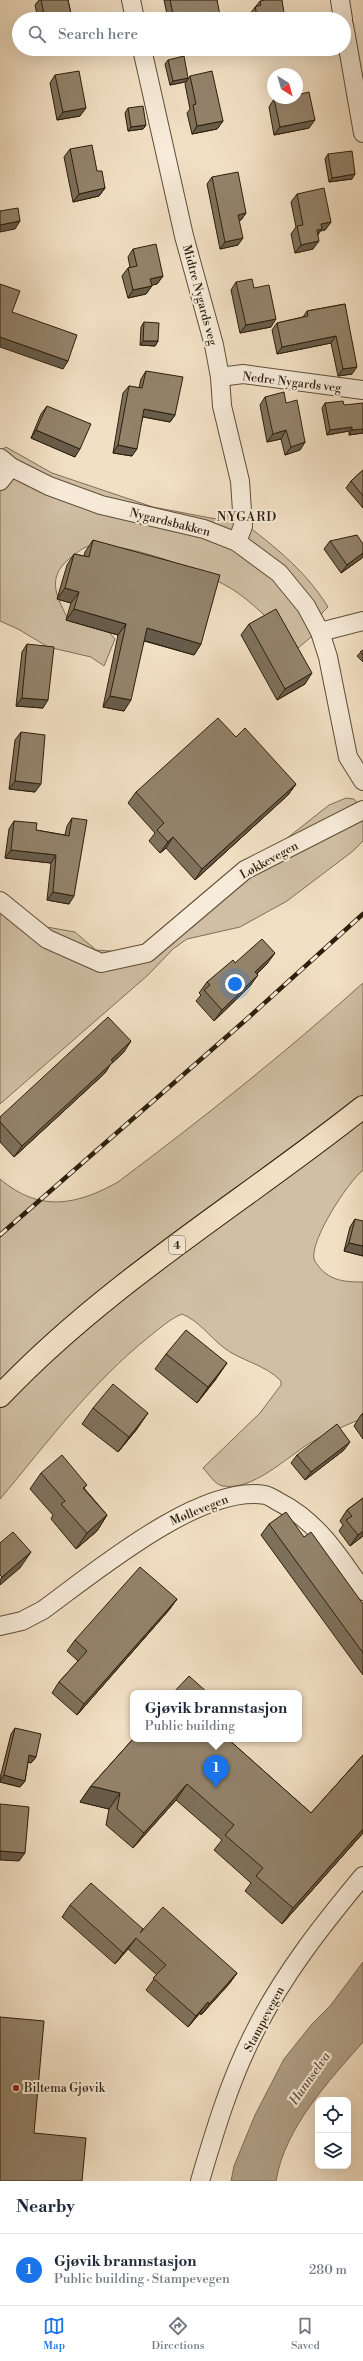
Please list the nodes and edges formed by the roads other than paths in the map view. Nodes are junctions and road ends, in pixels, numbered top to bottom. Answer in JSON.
{"nodes":[{"id":1,"x":131,"y":0,"type":"edge"},
{"id":2,"x":340,"y":0,"type":"edge"},
{"id":3,"x":134,"y":12,"type":"edge"},
{"id":4,"x":342,"y":12,"type":"edge"},
{"id":5,"x":144,"y":56,"type":"edge"},
{"id":6,"x":349,"y":56,"type":"edge"},
{"id":7,"x":363,"y":133,"type":"edge"},
{"id":8,"x":220,"y":377,"type":"junction"},
{"id":9,"x":363,"y":390,"type":"edge"},
{"id":10,"x":6,"y":463,"type":"edge"},
{"id":11,"x":0,"y":481,"type":"edge"},
{"id":12,"x":237,"y":542,"type":"junction"},
{"id":13,"x":363,"y":621,"type":"edge"},
{"id":14,"x":320,"y":632,"type":"junction"},
{"id":15,"x":363,"y":781,"type":"edge"},
{"id":16,"x":363,"y":810,"type":"edge"},
{"id":17,"x":0,"y":901,"type":"edge"},
{"id":18,"x":363,"y":1107,"type":"edge"},
{"id":19,"x":0,"y":1396,"type":"edge"},
{"id":20,"x":363,"y":1591,"type":"edge"},
{"id":21,"x":0,"y":1626,"type":"edge"},
{"id":22,"x":363,"y":1876,"type":"edge"},
{"id":23,"x":200,"y":2181,"type":"edge"}],
"edges":[{"from":1,"to":3,"type":"street"},
{"from":2,"to":4,"type":"street"},
{"from":5,"to":8,"type":"street","name":"Midtre Nygards veg"},
{"from":6,"to":7,"type":"street"},
{"from":8,"to":9,"type":"street","name":"Nedre Nygards veg"},
{"from":8,"to":12,"type":"street","name":"Midtre Nygards veg"},
{"from":10,"to":11,"type":"street"},
{"from":10,"to":12,"type":"street","name":"Nygardsbakken"},
{"from":12,"to":14,"type":"street","name":"Nygardsbakken"},
{"from":13,"to":14,"type":"street"},
{"from":14,"to":15,"type":"street","name":"Nygardsbakken"},
{"from":16,"to":17,"type":"street","name":"Løkkevegen"},
{"from":18,"to":19,"type":"highway","number":"4"},
{"from":20,"to":21,"type":"street","name":"Møllevegen"},
{"from":22,"to":23,"type":"street","name":"Stampevegen"}]}
